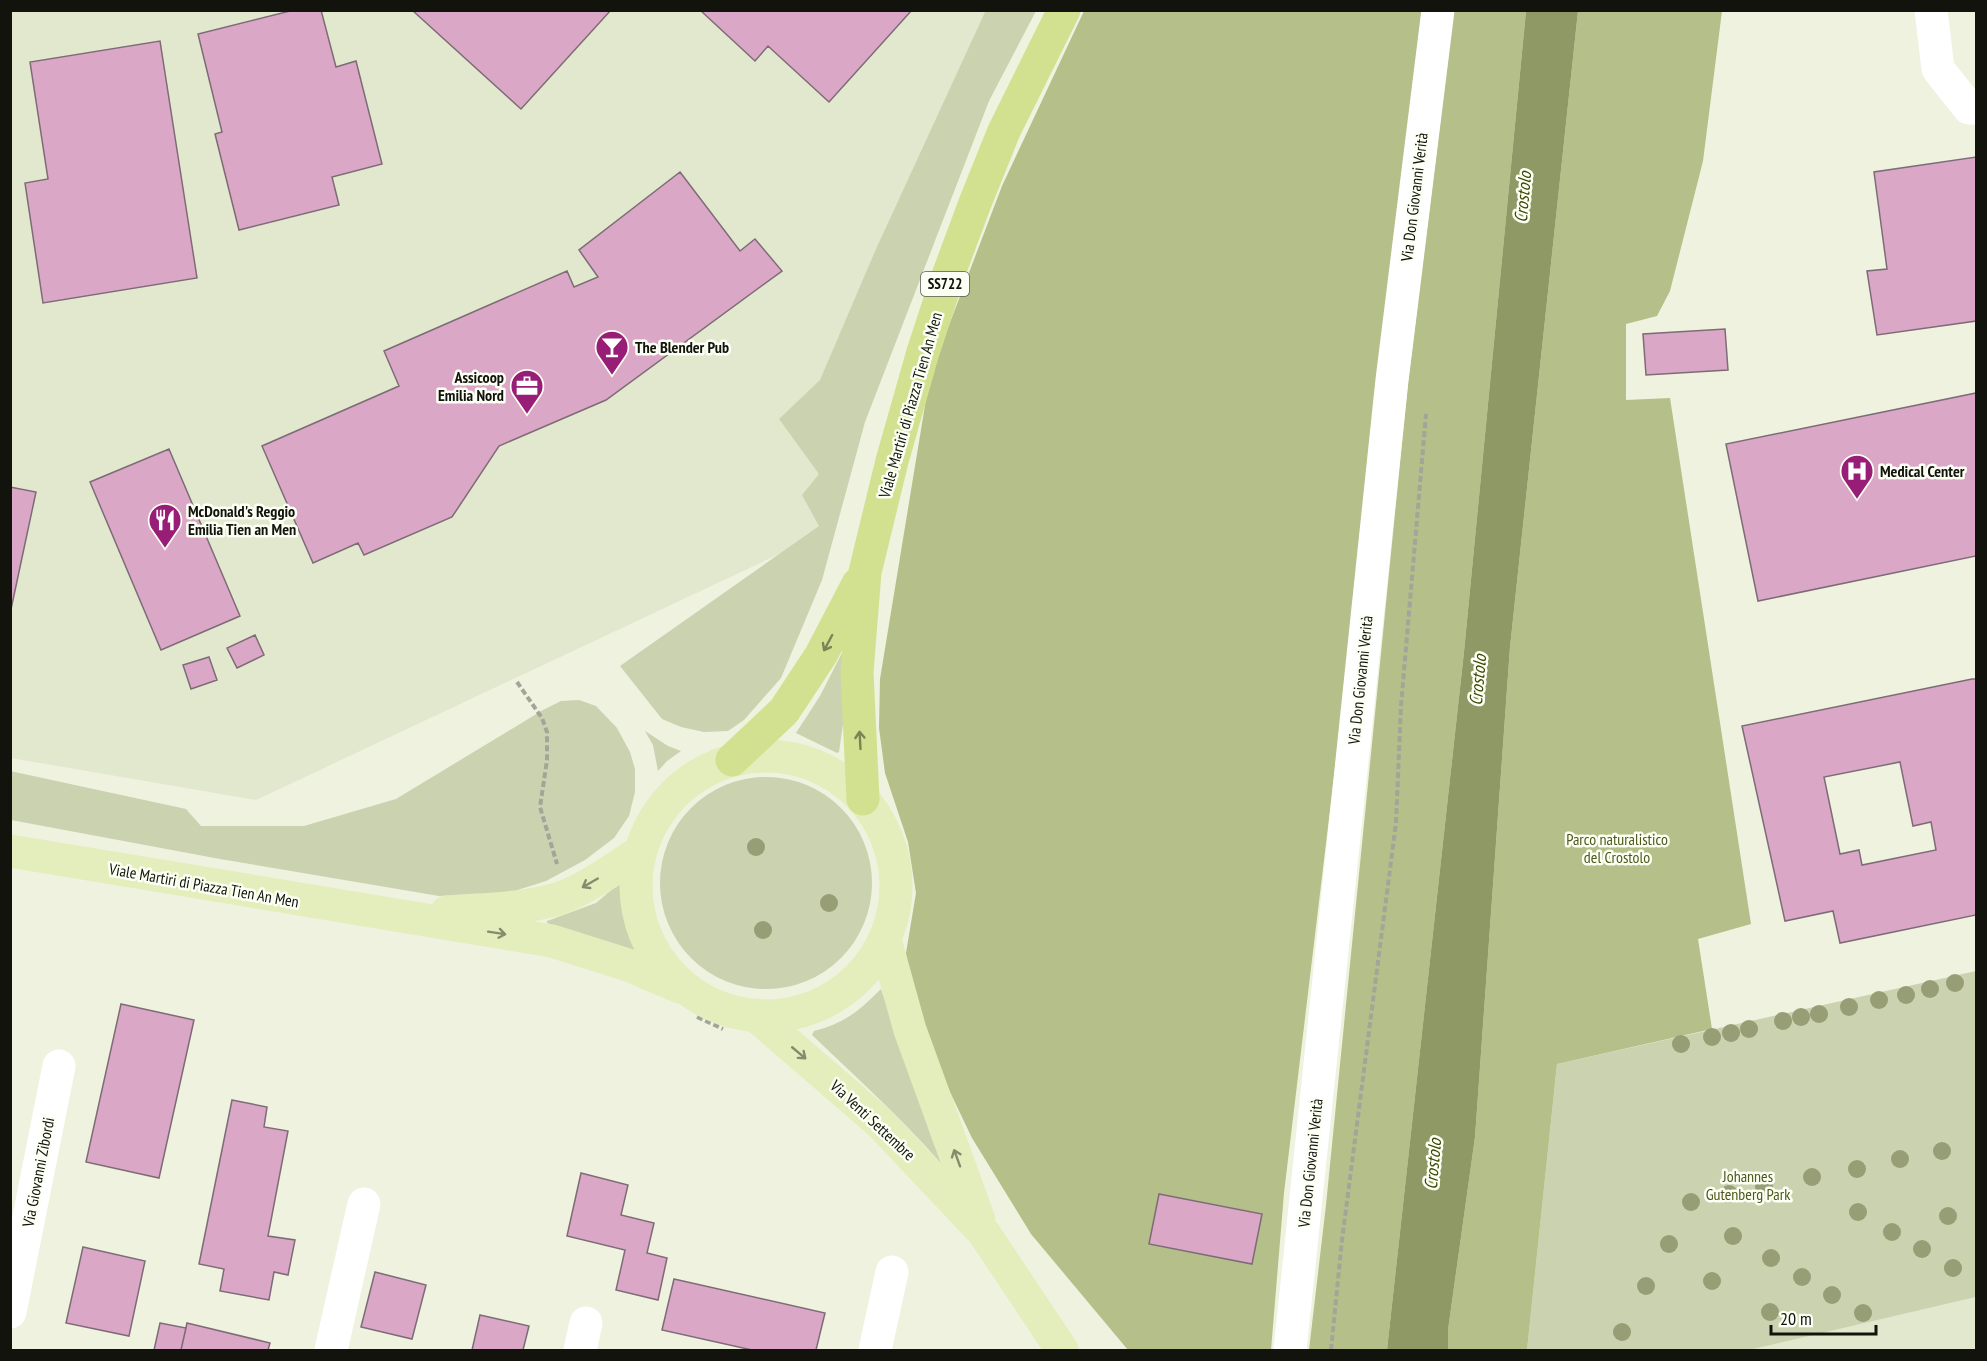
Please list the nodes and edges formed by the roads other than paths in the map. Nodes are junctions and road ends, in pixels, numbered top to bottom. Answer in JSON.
{"nodes":[{"id":1,"x":1064,"y":10,"type":"edge"},
{"id":2,"x":1438,"y":10,"type":"edge"},
{"id":3,"x":1931,"y":10,"type":"edge"},
{"id":4,"x":1977,"y":108,"type":"edge"},
{"id":5,"x":865,"y":572,"type":"junction"},
{"id":6,"x":732,"y":760,"type":"junction"},
{"id":7,"x":863,"y":799,"type":"junction"},
{"id":8,"x":10,"y":851,"type":"edge"},
{"id":9,"x":640,"y":852,"type":"junction"},
{"id":10,"x":398,"y":917,"type":"junction"},
{"id":11,"x":885,"y":940,"type":"junction"},
{"id":12,"x":689,"y":1003,"type":"junction"},
{"id":13,"x":741,"y":1023,"type":"junction"},
{"id":14,"x":59,"y":1066,"type":"dead end"},
{"id":15,"x":364,"y":1204,"type":"dead end"},
{"id":16,"x":984,"y":1233,"type":"junction"},
{"id":17,"x":892,"y":1272,"type":"dead end"},
{"id":18,"x":10,"y":1312,"type":"edge"},
{"id":19,"x":1061,"y":1348,"type":"edge"},
{"id":20,"x":331,"y":1350,"type":"edge"},
{"id":21,"x":875,"y":1350,"type":"edge"},
{"id":22,"x":1290,"y":1350,"type":"edge"}],
"edges":[{"from":1,"to":5,"type":"highway","name":"Viale Martiri di Piazza Tien An Men","number":"SS722"},
{"from":2,"to":22,"type":"street","name":"Via Don Giovanni Verità"},
{"from":3,"to":4,"type":"street"},
{"from":5,"to":6,"type":"highway","name":"Viale Martiri di Piazza Tien An Men","number":"SS722","one_way":true},
{"from":7,"to":5,"type":"highway","name":"Viale Martiri di Piazza Tien An Men","number":"SS722","one_way":true},
{"from":6,"to":7,"type":"main road","name":"Viale Martiri di Piazza Tien An Men"},
{"from":6,"to":9,"type":"main road","name":"Viale Martiri di Piazza Tien An Men"},
{"from":7,"to":11,"type":"main road","name":"Viale Martiri di Piazza Tien An Men"},
{"from":8,"to":10,"type":"main road","name":"Viale Martiri di Piazza Tien An Men"},
{"from":9,"to":10,"type":"main road","name":"Viale Martiri di Piazza Tien An Men","one_way":true},
{"from":9,"to":12,"type":"main road","name":"Viale Martiri di Piazza Tien An Men"},
{"from":10,"to":12,"type":"main road","name":"Viale Martiri di Piazza Tien An Men","one_way":true},
{"from":11,"to":13,"type":"main road","name":"Viale Martiri di Piazza Tien An Men"},
{"from":16,"to":11,"type":"main road","name":"Via Venti Settembre","one_way":true},
{"from":12,"to":13,"type":"main road","name":"Viale Martiri di Piazza Tien An Men"},
{"from":13,"to":16,"type":"main road","name":"Via Venti Settembre","one_way":true},
{"from":14,"to":18,"type":"street","name":"Via Giovanni Zibordi"},
{"from":15,"to":20,"type":"street"},
{"from":16,"to":19,"type":"main road","name":"Via Venti Settembre"},
{"from":17,"to":21,"type":"street"}]}
